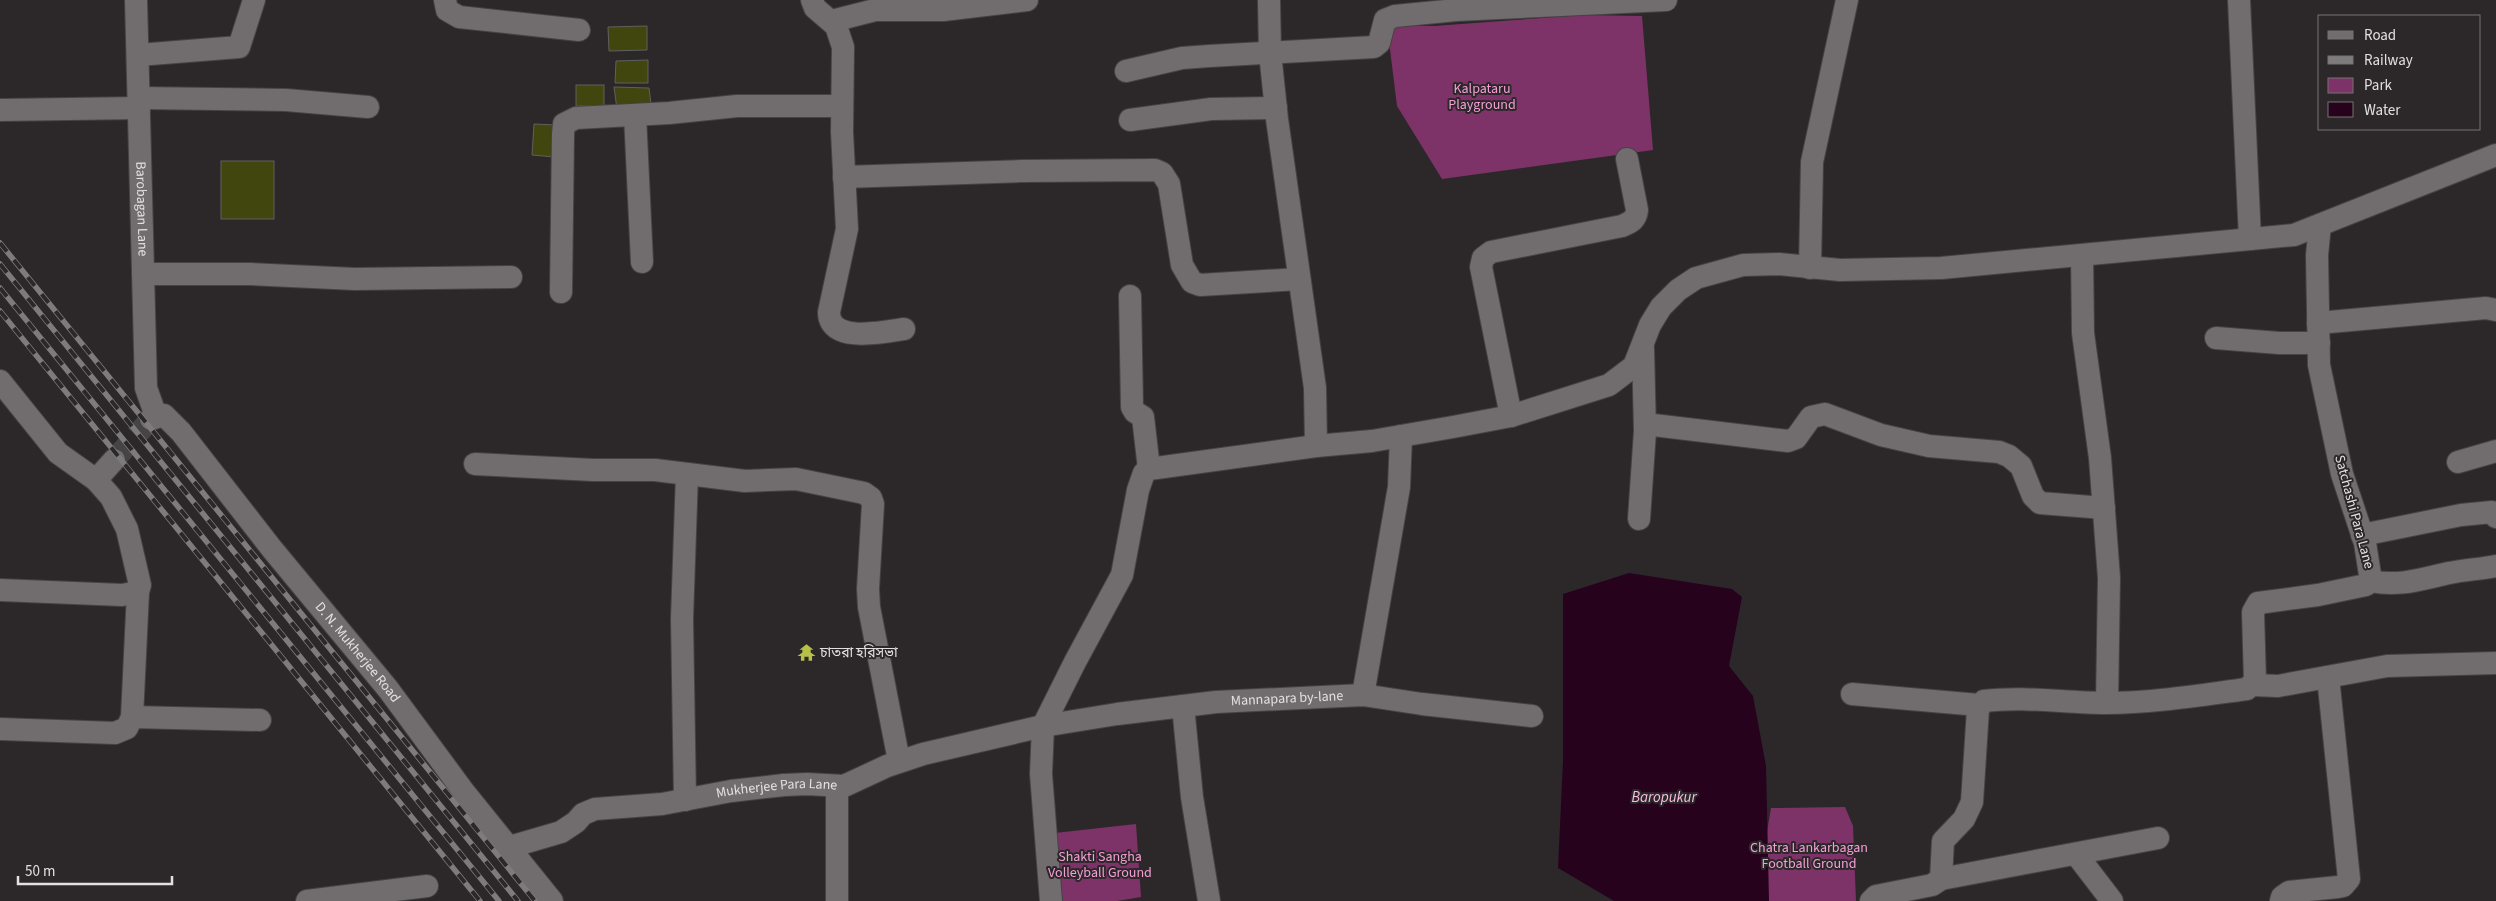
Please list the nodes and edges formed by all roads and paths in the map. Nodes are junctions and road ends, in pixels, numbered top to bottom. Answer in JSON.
{"nodes":[{"id":1,"x":136,"y":0,"type":"edge"},
{"id":2,"x":254,"y":0,"type":"edge"},
{"id":3,"x":445,"y":0,"type":"edge"},
{"id":4,"x":812,"y":0,"type":"edge"},
{"id":5,"x":1027,"y":0,"type":"edge"},
{"id":6,"x":1269,"y":0,"type":"edge"},
{"id":7,"x":1666,"y":0,"type":"edge"},
{"id":8,"x":1847,"y":0,"type":"edge"},
{"id":9,"x":2239,"y":0,"type":"edge"},
{"id":10,"x":1562,"y":3,"type":"edge"},
{"id":11,"x":832,"y":20,"type":"junction"},
{"id":12,"x":580,"y":30,"type":"dead end"},
{"id":13,"x":1270,"y":53,"type":"junction"},
{"id":14,"x":138,"y":55,"type":"junction"},
{"id":15,"x":1126,"y":72,"type":"dead end"},
{"id":16,"x":139,"y":103,"type":"junction"},
{"id":17,"x":842,"y":106,"type":"junction"},
{"id":18,"x":368,"y":107,"type":"dead end"},
{"id":19,"x":1276,"y":108,"type":"junction"},
{"id":20,"x":0,"y":110,"type":"edge"},
{"id":21,"x":635,"y":114,"type":"junction"},
{"id":22,"x":1130,"y":120,"type":"dead end"},
{"id":23,"x":2496,"y":155,"type":"edge"},
{"id":24,"x":1627,"y":159,"type":"dead end"},
{"id":25,"x":844,"y":177,"type":"junction"},
{"id":26,"x":2320,"y":226,"type":"junction"},
{"id":27,"x":2250,"y":239,"type":"junction"},
{"id":28,"x":2082,"y":255,"type":"junction"},
{"id":29,"x":642,"y":262,"type":"dead end"},
{"id":30,"x":1810,"y":268,"type":"junction"},
{"id":31,"x":143,"y":274,"type":"junction"},
{"id":32,"x":511,"y":277,"type":"dead end"},
{"id":33,"x":1299,"y":279,"type":"junction"},
{"id":34,"x":561,"y":292,"type":"dead end"},
{"id":35,"x":1130,"y":296,"type":"dead end"},
{"id":36,"x":2496,"y":310,"type":"edge"},
{"id":37,"x":904,"y":330,"type":"dead end"},
{"id":38,"x":2318,"y":333,"type":"junction"},
{"id":39,"x":2216,"y":338,"type":"dead end"},
{"id":40,"x":1643,"y":342,"type":"junction"},
{"id":41,"x":0,"y":381,"type":"edge"},
{"id":42,"x":1511,"y":416,"type":"junction"},
{"id":43,"x":153,"y":417,"type":"joint"},
{"id":44,"x":1645,"y":424,"type":"junction"},
{"id":45,"x":1401,"y":436,"type":"junction"},
{"id":46,"x":1316,"y":446,"type":"junction"},
{"id":47,"x":2496,"y":451,"type":"edge"},
{"id":48,"x":114,"y":460,"type":"tunnel mouth"},
{"id":49,"x":2458,"y":462,"type":"dead end"},
{"id":50,"x":475,"y":464,"type":"dead end"},
{"id":51,"x":1149,"y":469,"type":"junction"},
{"id":52,"x":687,"y":474,"type":"junction"},
{"id":53,"x":96,"y":480,"type":"junction"},
{"id":54,"x":2104,"y":508,"type":"junction"},
{"id":55,"x":2496,"y":517,"type":"edge"},
{"id":56,"x":1639,"y":519,"type":"dead end"},
{"id":57,"x":2362,"y":535,"type":"junction"},
{"id":58,"x":2496,"y":566,"type":"edge"},
{"id":59,"x":2371,"y":580,"type":"junction"},
{"id":60,"x":0,"y":590,"type":"edge"},
{"id":61,"x":138,"y":592,"type":"junction"},
{"id":62,"x":2496,"y":663,"type":"edge"},
{"id":63,"x":2328,"y":677,"type":"junction"},
{"id":64,"x":2253,"y":685,"type":"junction"},
{"id":65,"x":1852,"y":694,"type":"dead end"},
{"id":66,"x":1363,"y":695,"type":"junction"},
{"id":67,"x":2108,"y":703,"type":"junction"},
{"id":68,"x":1980,"y":705,"type":"junction"},
{"id":69,"x":1182,"y":706,"type":"junction"},
{"id":70,"x":1532,"y":716,"type":"dead end"},
{"id":71,"x":132,"y":717,"type":"junction"},
{"id":72,"x":260,"y":720,"type":"dead end"},
{"id":73,"x":1043,"y":726,"type":"junction"},
{"id":74,"x":0,"y":729,"type":"edge"},
{"id":75,"x":899,"y":761,"type":"junction"},
{"id":76,"x":837,"y":787,"type":"junction"},
{"id":77,"x":685,"y":800,"type":"junction"},
{"id":78,"x":2158,"y":838,"type":"dead end"},
{"id":79,"x":510,"y":847,"type":"junction"},
{"id":80,"x":2076,"y":854,"type":"junction"},
{"id":81,"x":1941,"y":879,"type":"junction"},
{"id":82,"x":427,"y":886,"type":"dead end"},
{"id":83,"x":306,"y":901,"type":"edge"},
{"id":84,"x":552,"y":901,"type":"edge"},
{"id":85,"x":837,"y":901,"type":"edge"},
{"id":86,"x":1051,"y":901,"type":"edge"},
{"id":87,"x":1209,"y":901,"type":"edge"},
{"id":88,"x":1872,"y":901,"type":"edge"},
{"id":89,"x":2112,"y":901,"type":"edge"},
{"id":90,"x":2281,"y":901,"type":"edge"}],
"edges":[{"from":1,"to":14,"type":"street","name":"Barobagan Lane"},
{"from":2,"to":14,"type":"street"},
{"from":3,"to":12,"type":"street"},
{"from":4,"to":11,"type":"street"},
{"from":5,"to":11,"type":"street"},
{"from":6,"to":13,"type":"street"},
{"from":7,"to":10,"type":"street"},
{"from":8,"to":30,"type":"street"},
{"from":9,"to":27,"type":"street"},
{"from":10,"to":13,"type":"street"},
{"from":11,"to":17,"type":"street"},
{"from":13,"to":15,"type":"street"},
{"from":13,"to":19,"type":"street"},
{"from":14,"to":16,"type":"street","name":"Barobagan Lane"},
{"from":16,"to":18,"type":"street"},
{"from":16,"to":20,"type":"street"},
{"from":16,"to":31,"type":"street","name":"Barobagan Lane"},
{"from":17,"to":21,"type":"street"},
{"from":17,"to":25,"type":"street"},
{"from":19,"to":22,"type":"street"},
{"from":19,"to":33,"type":"street"},
{"from":21,"to":29,"type":"street"},
{"from":21,"to":34,"type":"street"},
{"from":23,"to":26,"type":"street"},
{"from":24,"to":42,"type":"street"},
{"from":25,"to":33,"type":"street"},
{"from":25,"to":37,"type":"street"},
{"from":26,"to":27,"type":"street"},
{"from":26,"to":38,"type":"street","name":"Satchashi Para Lane"},
{"from":27,"to":28,"type":"street"},
{"from":28,"to":30,"type":"street"},
{"from":28,"to":54,"type":"street"},
{"from":30,"to":40,"type":"street"},
{"from":31,"to":32,"type":"street"},
{"from":31,"to":43,"type":"street","name":"Barobagan Lane"},
{"from":33,"to":46,"type":"street"},
{"from":35,"to":51,"type":"street"},
{"from":36,"to":38,"type":"street"},
{"from":38,"to":39,"type":"street"},
{"from":38,"to":57,"type":"street","name":"Satchashi Para Lane"},
{"from":40,"to":42,"type":"street"},
{"from":40,"to":44,"type":"street"},
{"from":41,"to":53,"type":"street"},
{"from":42,"to":45,"type":"street"},
{"from":43,"to":79,"type":"street","name":"D. N. Mukherjee Road"},
{"from":44,"to":54,"type":"street"},
{"from":44,"to":56,"type":"street"},
{"from":45,"to":46,"type":"street"},
{"from":45,"to":66,"type":"street"},
{"from":46,"to":51,"type":"street"},
{"from":47,"to":49,"type":"street"},
{"from":48,"to":53,"type":"street"},
{"from":50,"to":52,"type":"street"},
{"from":51,"to":73,"type":"street"},
{"from":52,"to":75,"type":"street"},
{"from":52,"to":77,"type":"street"},
{"from":53,"to":61,"type":"street"},
{"from":54,"to":67,"type":"street"},
{"from":55,"to":57,"type":"street"},
{"from":57,"to":59,"type":"street","name":"Satchashi Para Lane"},
{"from":58,"to":59,"type":"street"},
{"from":59,"to":64,"type":"street","name":"Satchashi Para Lane"},
{"from":60,"to":61,"type":"street"},
{"from":61,"to":71,"type":"street"},
{"from":62,"to":63,"type":"street"},
{"from":63,"to":64,"type":"street"},
{"from":63,"to":90,"type":"street"},
{"from":64,"to":67,"type":"street"},
{"from":65,"to":68,"type":"street"},
{"from":66,"to":69,"type":"street","name":"Mannapara by-lane"},
{"from":66,"to":70,"type":"street","name":"Mannapara by-lane"},
{"from":67,"to":68,"type":"street"},
{"from":68,"to":81,"type":"street"},
{"from":69,"to":73,"type":"street","name":"Mannapara by-lane"},
{"from":69,"to":87,"type":"street"},
{"from":71,"to":72,"type":"street"},
{"from":71,"to":74,"type":"street"},
{"from":73,"to":75,"type":"street","name":"Mukherjee Para Lane"},
{"from":73,"to":86,"type":"street"},
{"from":75,"to":76,"type":"street","name":"Mukherjee Para Lane"},
{"from":76,"to":77,"type":"street","name":"Mukherjee Para Lane"},
{"from":76,"to":85,"type":"street"},
{"from":77,"to":79,"type":"street","name":"Mukherjee Para Lane"},
{"from":78,"to":80,"type":"street"},
{"from":79,"to":84,"type":"street","name":"D. N. Mukherjee Road"},
{"from":80,"to":81,"type":"street"},
{"from":80,"to":89,"type":"street"},
{"from":81,"to":88,"type":"street"},
{"from":82,"to":83,"type":"street"}]}
